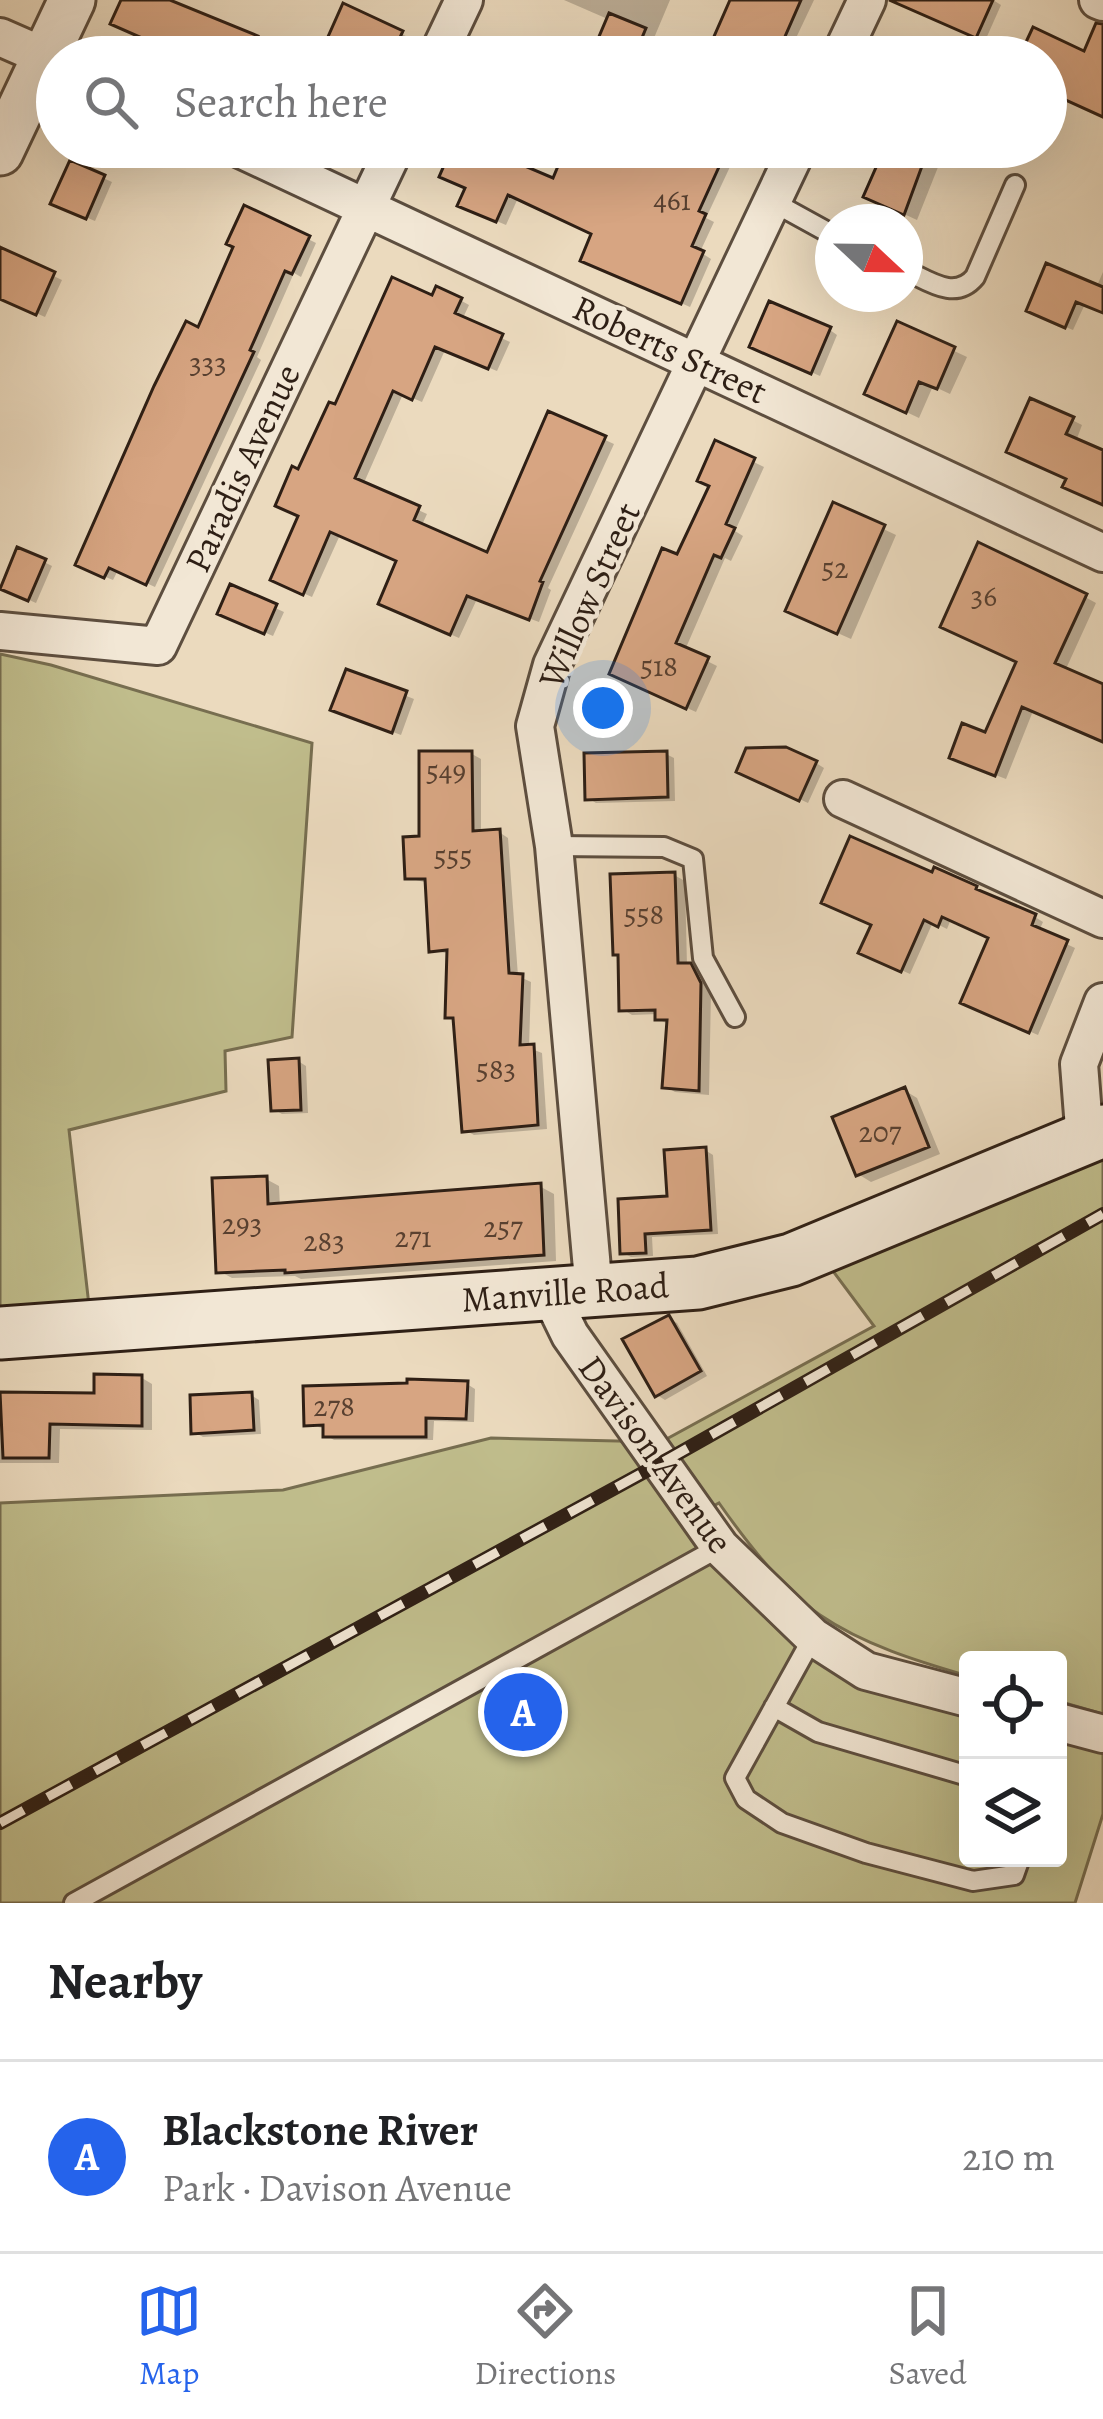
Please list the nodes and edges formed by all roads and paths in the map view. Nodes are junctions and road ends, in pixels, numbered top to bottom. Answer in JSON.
{"nodes":[{"id":1,"x":72,"y":0,"type":"edge"},
{"id":2,"x":464,"y":0,"type":"edge"},
{"id":3,"x":867,"y":0,"type":"edge"},
{"id":4,"x":59,"y":36,"type":"edge"},
{"id":5,"x":447,"y":36,"type":"edge"},
{"id":6,"x":850,"y":36,"type":"edge"},
{"id":7,"x":0,"y":37,"type":"edge"},
{"id":8,"x":36,"y":53,"type":"edge"},
{"id":9,"x":36,"y":86,"type":"edge"},
{"id":10,"x":0,"y":152,"type":"edge"},
{"id":11,"x":280,"y":168,"type":"edge"},
{"id":12,"x":385,"y":168,"type":"edge"},
{"id":13,"x":788,"y":168,"type":"edge"},
{"id":14,"x":1015,"y":185,"type":"dead end"},
{"id":15,"x":773,"y":202,"type":"junction"},
{"id":16,"x":366,"y":209,"type":"junction"},
{"id":17,"x":815,"y":225,"type":"edge"},
{"id":18,"x":923,"y":278,"type":"edge"},
{"id":19,"x":697,"y":361,"type":"junction"},
{"id":20,"x":1103,"y":553,"type":"edge"},
{"id":21,"x":0,"y":631,"type":"edge"},
{"id":22,"x":844,"y":799,"type":"dead end"},
{"id":23,"x":554,"y":846,"type":"junction"},
{"id":24,"x":1103,"y":919,"type":"edge"},
{"id":25,"x":1103,"y":1003,"type":"edge"},
{"id":26,"x":735,"y":1017,"type":"dead end"},
{"id":27,"x":1094,"y":1136,"type":"edge"},
{"id":28,"x":572,"y":1291,"type":"junction"},
{"id":29,"x":0,"y":1333,"type":"edge"},
{"id":30,"x":720,"y":1547,"type":"junction"},
{"id":31,"x":813,"y":1637,"type":"junction"},
{"id":32,"x":959,"y":1696,"type":"edge"},
{"id":33,"x":774,"y":1708,"type":"junction"},
{"id":34,"x":1067,"y":1724,"type":"edge"},
{"id":35,"x":1103,"y":1734,"type":"edge"},
{"id":36,"x":959,"y":1773,"type":"edge"},
{"id":37,"x":1017,"y":1867,"type":"edge"},
{"id":38,"x":74,"y":1903,"type":"edge"}],
"edges":[{"from":1,"to":4,"type":"street"},
{"from":2,"to":5,"type":"street"},
{"from":3,"to":6,"type":"street"},
{"from":7,"to":8,"type":"street"},
{"from":9,"to":10,"type":"street"},
{"from":11,"to":16,"type":"street","name":"Roberts Street"},
{"from":12,"to":16,"type":"street","name":"Paradis Avenue"},
{"from":13,"to":15,"type":"street","name":"Willow Street"},
{"from":14,"to":18,"type":"lane"},
{"from":15,"to":17,"type":"lane"},
{"from":15,"to":19,"type":"street","name":"Willow Street"},
{"from":16,"to":19,"type":"street","name":"Roberts Street"},
{"from":16,"to":21,"type":"street","name":"Paradis Avenue"},
{"from":19,"to":20,"type":"street","name":"Roberts Street"},
{"from":19,"to":23,"type":"street","name":"Willow Street"},
{"from":22,"to":24,"type":"street"},
{"from":23,"to":26,"type":"lane"},
{"from":23,"to":28,"type":"street","name":"Willow Street"},
{"from":25,"to":27,"type":"street"},
{"from":27,"to":28,"type":"main road","name":"Manville Road"},
{"from":28,"to":29,"type":"main road","name":"Manville Road"},
{"from":28,"to":30,"type":"street","name":"Davison Avenue"},
{"from":30,"to":31,"type":"street","name":"Davison Avenue"},
{"from":30,"to":38,"type":"lane"},
{"from":31,"to":32,"type":"street","name":"Davison Avenue"},
{"from":31,"to":33,"type":"lane"},
{"from":33,"to":36,"type":"lane"},
{"from":33,"to":37,"type":"lane"},
{"from":34,"to":35,"type":"street"}]}
